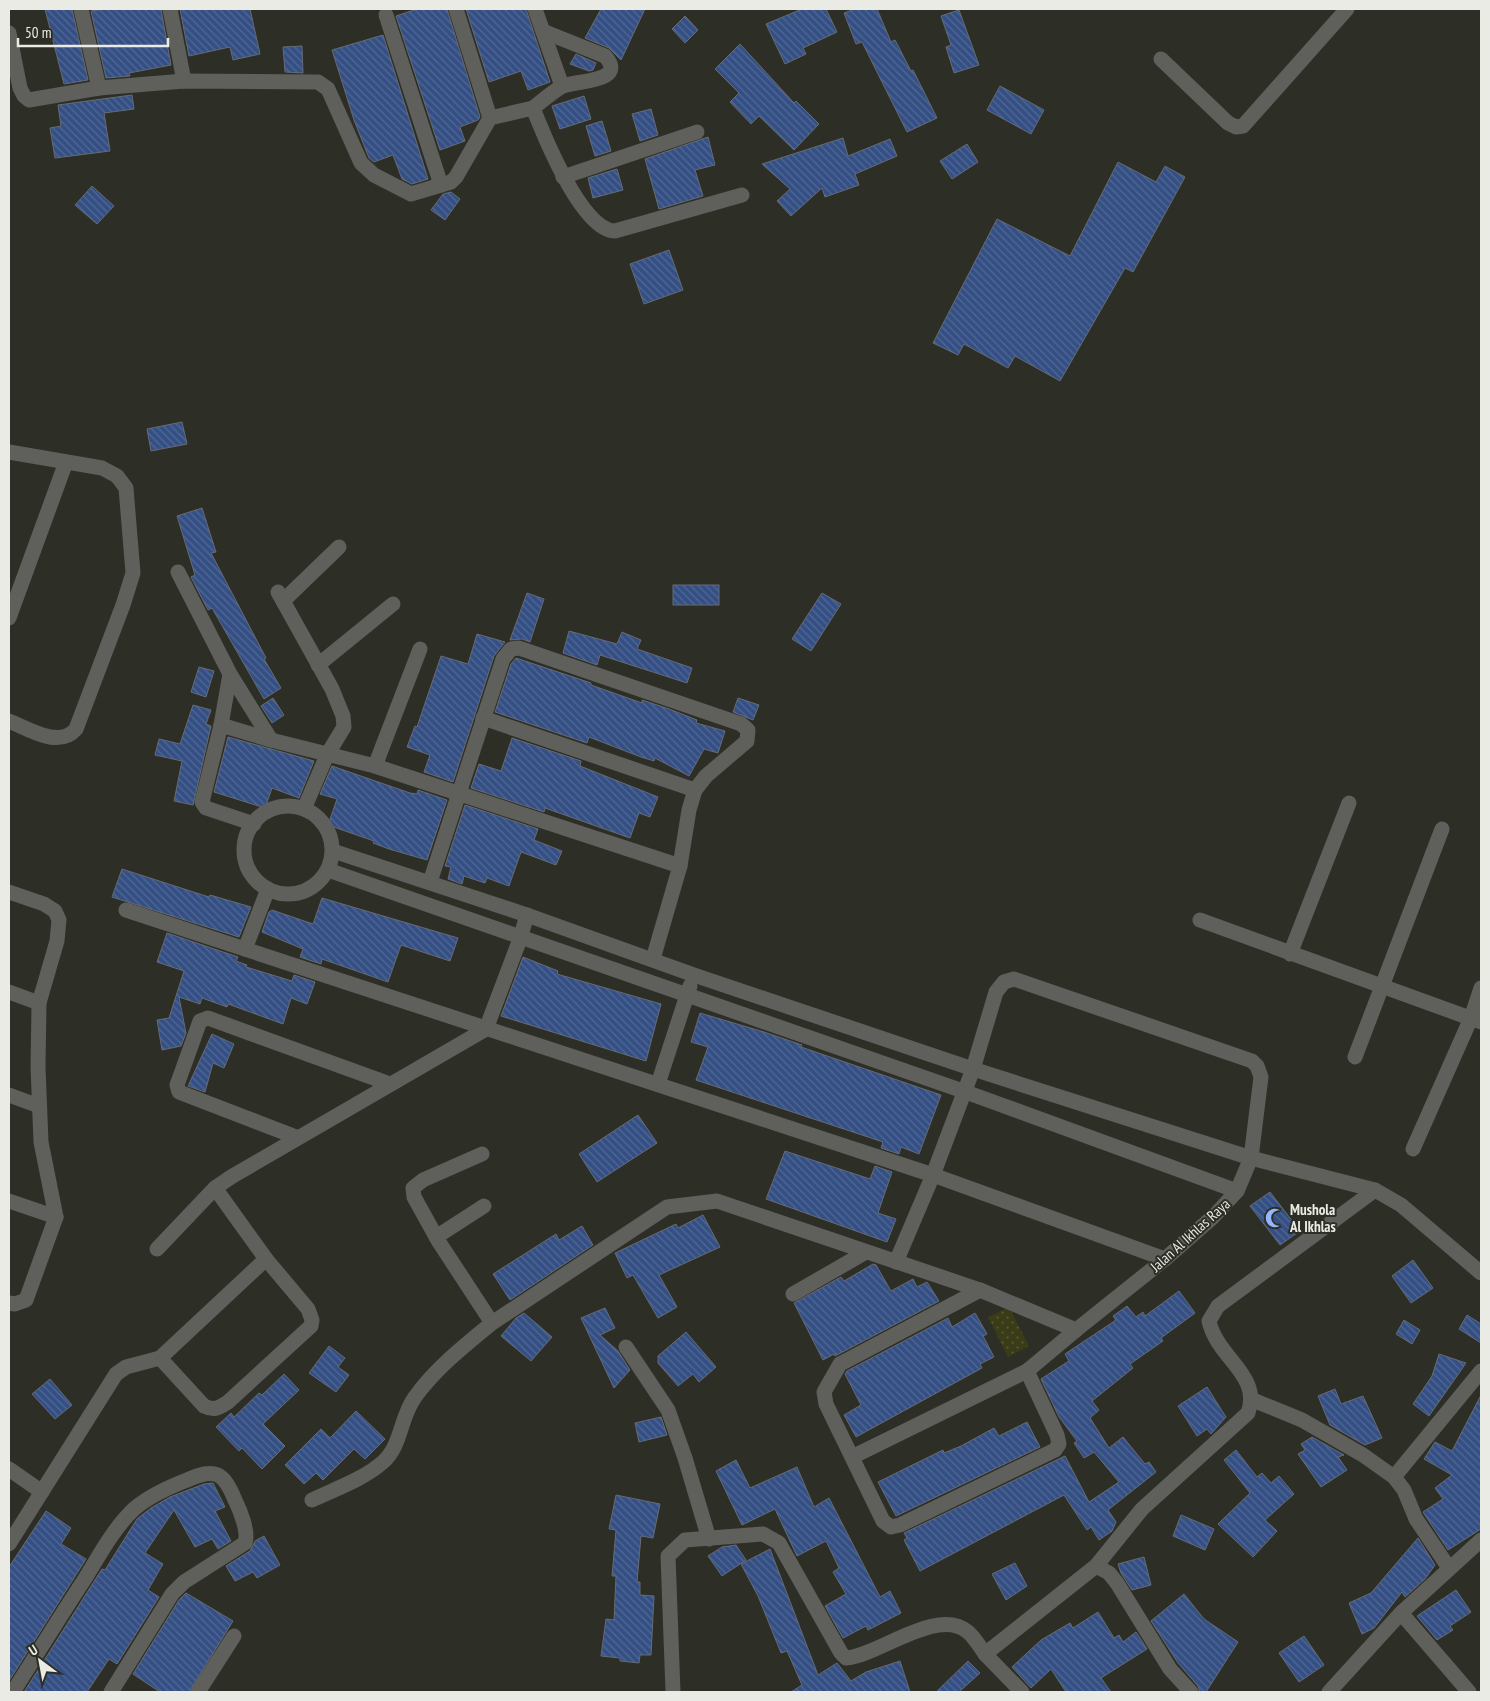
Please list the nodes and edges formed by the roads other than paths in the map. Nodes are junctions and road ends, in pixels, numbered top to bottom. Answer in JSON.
{"nodes":[{"id":1,"x":82,"y":9,"type":"edge"},
{"id":2,"x":170,"y":9,"type":"edge"},
{"id":3,"x":456,"y":9,"type":"edge"},
{"id":4,"x":535,"y":9,"type":"edge"},
{"id":5,"x":1347,"y":9,"type":"edge"},
{"id":6,"x":386,"y":15,"type":"dead end"},
{"id":7,"x":9,"y":32,"type":"edge"},
{"id":8,"x":545,"y":32,"type":"junction"},
{"id":9,"x":11,"y":56,"type":"edge"},
{"id":10,"x":1161,"y":59,"type":"dead end"},
{"id":11,"x":184,"y":80,"type":"junction"},
{"id":12,"x":562,"y":86,"type":"junction"},
{"id":13,"x":99,"y":88,"type":"junction"},
{"id":14,"x":533,"y":108,"type":"junction"},
{"id":15,"x":490,"y":118,"type":"junction"},
{"id":16,"x":696,"y":132,"type":"dead end"},
{"id":17,"x":563,"y":177,"type":"junction"},
{"id":18,"x":441,"y":185,"type":"junction"},
{"id":19,"x":742,"y":195,"type":"dead end"},
{"id":20,"x":9,"y":452,"type":"edge"},
{"id":21,"x":66,"y":462,"type":"junction"},
{"id":22,"x":339,"y":547,"type":"dead end"},
{"id":23,"x":178,"y":572,"type":"dead end"},
{"id":24,"x":393,"y":604,"type":"dead end"},
{"id":25,"x":9,"y":618,"type":"edge"},
{"id":26,"x":420,"y":649,"type":"dead end"},
{"id":27,"x":318,"y":665,"type":"junction"},
{"id":28,"x":230,"y":674,"type":"junction"},
{"id":29,"x":484,"y":718,"type":"junction"},
{"id":30,"x":9,"y":721,"type":"edge"},
{"id":31,"x":222,"y":725,"type":"junction"},
{"id":32,"x":271,"y":740,"type":"junction"},
{"id":33,"x":327,"y":755,"type":"junction"},
{"id":34,"x":375,"y":766,"type":"junction"},
{"id":35,"x":695,"y":790,"type":"junction"},
{"id":36,"x":459,"y":794,"type":"junction"},
{"id":37,"x":1349,"y":803,"type":"dead end"},
{"id":38,"x":304,"y":809,"type":"junction"},
{"id":39,"x":254,"y":824,"type":"junction"},
{"id":40,"x":1442,"y":829,"type":"dead end"},
{"id":41,"x":333,"y":851,"type":"junction"},
{"id":42,"x":680,"y":866,"type":"junction"},
{"id":43,"x":328,"y":870,"type":"junction"},
{"id":44,"x":430,"y":882,"type":"junction"},
{"id":45,"x":268,"y":889,"type":"junction"},
{"id":46,"x":9,"y":892,"type":"edge"},
{"id":47,"x":126,"y":910,"type":"dead end"},
{"id":48,"x":527,"y":915,"type":"junction"},
{"id":49,"x":1200,"y":920,"type":"dead end"},
{"id":50,"x":520,"y":938,"type":"junction"},
{"id":51,"x":245,"y":949,"type":"junction"},
{"id":52,"x":1290,"y":954,"type":"junction"},
{"id":53,"x":653,"y":959,"type":"junction"},
{"id":54,"x":694,"y":975,"type":"junction"},
{"id":55,"x":1382,"y":988,"type":"junction"},
{"id":56,"x":1481,"y":988,"type":"edge"},
{"id":57,"x":9,"y":992,"type":"edge"},
{"id":58,"x":687,"y":994,"type":"junction"},
{"id":59,"x":39,"y":1003,"type":"junction"},
{"id":60,"x":1476,"y":1020,"type":"edge"},
{"id":61,"x":486,"y":1029,"type":"junction"},
{"id":62,"x":1355,"y":1058,"type":"dead end"},
{"id":63,"x":973,"y":1069,"type":"junction"},
{"id":64,"x":390,"y":1084,"type":"junction"},
{"id":65,"x":658,"y":1084,"type":"junction"},
{"id":66,"x":963,"y":1091,"type":"junction"},
{"id":67,"x":9,"y":1095,"type":"edge"},
{"id":68,"x":39,"y":1106,"type":"junction"},
{"id":69,"x":296,"y":1137,"type":"junction"},
{"id":70,"x":1412,"y":1149,"type":"dead end"},
{"id":71,"x":482,"y":1154,"type":"dead end"},
{"id":72,"x":1251,"y":1158,"type":"junction"},
{"id":73,"x":933,"y":1175,"type":"junction"},
{"id":74,"x":214,"y":1188,"type":"junction"},
{"id":75,"x":1375,"y":1190,"type":"junction"},
{"id":76,"x":1237,"y":1191,"type":"junction"},
{"id":77,"x":9,"y":1201,"type":"edge"},
{"id":78,"x":484,"y":1206,"type":"dead end"},
{"id":79,"x":56,"y":1217,"type":"junction"},
{"id":80,"x":436,"y":1237,"type":"junction"},
{"id":81,"x":156,"y":1249,"type":"dead end"},
{"id":82,"x":866,"y":1252,"type":"junction"},
{"id":83,"x":1165,"y":1259,"type":"junction"},
{"id":84,"x":266,"y":1260,"type":"junction"},
{"id":85,"x":896,"y":1262,"type":"junction"},
{"id":86,"x":1481,"y":1273,"type":"edge"},
{"id":87,"x":980,"y":1290,"type":"junction"},
{"id":88,"x":793,"y":1294,"type":"dead end"},
{"id":89,"x":9,"y":1303,"type":"edge"},
{"id":90,"x":492,"y":1323,"type":"junction"},
{"id":91,"x":1076,"y":1330,"type":"junction"},
{"id":92,"x":626,"y":1347,"type":"dead end"},
{"id":93,"x":160,"y":1358,"type":"junction"},
{"id":94,"x":1481,"y":1371,"type":"edge"},
{"id":95,"x":1027,"y":1372,"type":"junction"},
{"id":96,"x":1253,"y":1400,"type":"junction"},
{"id":97,"x":852,"y":1457,"type":"junction"},
{"id":98,"x":9,"y":1470,"type":"edge"},
{"id":99,"x":1394,"y":1477,"type":"junction"},
{"id":100,"x":42,"y":1492,"type":"junction"},
{"id":101,"x":312,"y":1500,"type":"dead end"},
{"id":102,"x":708,"y":1538,"type":"junction"},
{"id":103,"x":1481,"y":1540,"type":"edge"},
{"id":104,"x":9,"y":1544,"type":"edge"},
{"id":105,"x":1096,"y":1566,"type":"junction"},
{"id":106,"x":1449,"y":1568,"type":"junction"},
{"id":107,"x":1401,"y":1613,"type":"junction"},
{"id":108,"x":234,"y":1636,"type":"dead end"},
{"id":109,"x":986,"y":1654,"type":"junction"},
{"id":110,"x":204,"y":1691,"type":"edge"},
{"id":111,"x":13,"y":1692,"type":"edge"},
{"id":112,"x":111,"y":1692,"type":"edge"},
{"id":113,"x":673,"y":1692,"type":"edge"},
{"id":114,"x":1022,"y":1692,"type":"edge"},
{"id":115,"x":1191,"y":1692,"type":"edge"},
{"id":116,"x":1329,"y":1692,"type":"edge"},
{"id":117,"x":1469,"y":1692,"type":"edge"}],
"edges":[{"from":1,"to":13,"type":"street"},
{"from":2,"to":11,"type":"street"},
{"from":3,"to":15,"type":"street"},
{"from":4,"to":8,"type":"street"},
{"from":5,"to":10,"type":"street"},
{"from":6,"to":18,"type":"street"},
{"from":7,"to":9,"type":"street"},
{"from":8,"to":12,"type":"street"},
{"from":8,"to":12,"type":"street"},
{"from":9,"to":13,"type":"street"},
{"from":11,"to":13,"type":"street"},
{"from":11,"to":18,"type":"street"},
{"from":12,"to":14,"type":"street"},
{"from":14,"to":15,"type":"street"},
{"from":14,"to":17,"type":"street"},
{"from":15,"to":18,"type":"street"},
{"from":16,"to":17,"type":"street"},
{"from":17,"to":19,"type":"street"},
{"from":20,"to":21,"type":"street"},
{"from":21,"to":25,"type":"street"},
{"from":21,"to":30,"type":"street"},
{"from":22,"to":27,"type":"street"},
{"from":23,"to":28,"type":"street"},
{"from":24,"to":27,"type":"street"},
{"from":26,"to":34,"type":"street"},
{"from":27,"to":33,"type":"street"},
{"from":28,"to":31,"type":"street"},
{"from":28,"to":32,"type":"street"},
{"from":29,"to":35,"type":"street"},
{"from":29,"to":35,"type":"street"},
{"from":29,"to":36,"type":"street"},
{"from":31,"to":32,"type":"street"},
{"from":31,"to":39,"type":"street"},
{"from":32,"to":33,"type":"street"},
{"from":33,"to":34,"type":"street"},
{"from":33,"to":38,"type":"street"},
{"from":34,"to":36,"type":"street"},
{"from":35,"to":42,"type":"street"},
{"from":36,"to":42,"type":"street"},
{"from":36,"to":44,"type":"street"},
{"from":37,"to":52,"type":"street"},
{"from":38,"to":39,"type":"street"},
{"from":38,"to":41,"type":"street"},
{"from":39,"to":45,"type":"street"},
{"from":40,"to":55,"type":"street"},
{"from":41,"to":43,"type":"street"},
{"from":41,"to":44,"type":"street"},
{"from":42,"to":53,"type":"street"},
{"from":43,"to":45,"type":"street"},
{"from":43,"to":50,"type":"street"},
{"from":44,"to":48,"type":"street"},
{"from":45,"to":51,"type":"street"},
{"from":46,"to":59,"type":"street"},
{"from":47,"to":51,"type":"street"},
{"from":48,"to":50,"type":"street"},
{"from":48,"to":53,"type":"street"},
{"from":49,"to":52,"type":"street"},
{"from":50,"to":58,"type":"street"},
{"from":50,"to":61,"type":"street"},
{"from":51,"to":61,"type":"street"},
{"from":52,"to":55,"type":"street"},
{"from":53,"to":54,"type":"street"},
{"from":54,"to":58,"type":"street"},
{"from":54,"to":63,"type":"street"},
{"from":55,"to":60,"type":"street"},
{"from":55,"to":62,"type":"street"},
{"from":56,"to":60,"type":"street"},
{"from":57,"to":59,"type":"street"},
{"from":58,"to":65,"type":"street"},
{"from":58,"to":66,"type":"street"},
{"from":59,"to":68,"type":"street"},
{"from":60,"to":70,"type":"street"},
{"from":61,"to":64,"type":"street"},
{"from":61,"to":65,"type":"street"},
{"from":63,"to":66,"type":"street"},
{"from":63,"to":72,"type":"street"},
{"from":63,"to":72,"type":"street","name":"Jalan Al Ikhlas Raya"},
{"from":64,"to":69,"type":"street"},
{"from":64,"to":69,"type":"street"},
{"from":65,"to":73,"type":"street"},
{"from":66,"to":73,"type":"street"},
{"from":66,"to":76,"type":"street"},
{"from":67,"to":68,"type":"street"},
{"from":68,"to":79,"type":"street"},
{"from":69,"to":74,"type":"street"},
{"from":71,"to":80,"type":"street"},
{"from":72,"to":75,"type":"street"},
{"from":72,"to":76,"type":"street","name":"Jalan Al Ikhlas Raya"},
{"from":73,"to":83,"type":"street"},
{"from":73,"to":85,"type":"street"},
{"from":74,"to":81,"type":"street"},
{"from":74,"to":84,"type":"street"},
{"from":75,"to":86,"type":"street"},
{"from":75,"to":96,"type":"street"},
{"from":76,"to":83,"type":"street","name":"Jalan Al Ikhlas Raya"},
{"from":77,"to":79,"type":"street"},
{"from":78,"to":80,"type":"street"},
{"from":79,"to":89,"type":"street"},
{"from":80,"to":90,"type":"street"},
{"from":82,"to":85,"type":"street"},
{"from":82,"to":88,"type":"street"},
{"from":82,"to":90,"type":"street"},
{"from":83,"to":91,"type":"street","name":"Jalan Al Ikhlas Raya"},
{"from":84,"to":93,"type":"street"},
{"from":84,"to":93,"type":"street"},
{"from":85,"to":87,"type":"street"},
{"from":87,"to":91,"type":"street"},
{"from":87,"to":97,"type":"street"},
{"from":90,"to":101,"type":"street"},
{"from":91,"to":95,"type":"street","name":"Jalan Al Ikhlas Raya"},
{"from":92,"to":102,"type":"street"},
{"from":93,"to":100,"type":"street"},
{"from":94,"to":99,"type":"street"},
{"from":95,"to":97,"type":"street","name":"Jalan Al Ikhlas Raya"},
{"from":95,"to":97,"type":"street"},
{"from":96,"to":99,"type":"street"},
{"from":96,"to":105,"type":"street"},
{"from":98,"to":100,"type":"street"},
{"from":99,"to":106,"type":"street"},
{"from":100,"to":104,"type":"street"},
{"from":102,"to":109,"type":"street"},
{"from":102,"to":113,"type":"street"},
{"from":103,"to":106,"type":"street"},
{"from":105,"to":109,"type":"street"},
{"from":105,"to":115,"type":"street"},
{"from":106,"to":107,"type":"street"},
{"from":107,"to":116,"type":"street"},
{"from":107,"to":117,"type":"street"},
{"from":108,"to":110,"type":"street"},
{"from":109,"to":114,"type":"street"},
{"from":111,"to":112,"type":"street"}]}
